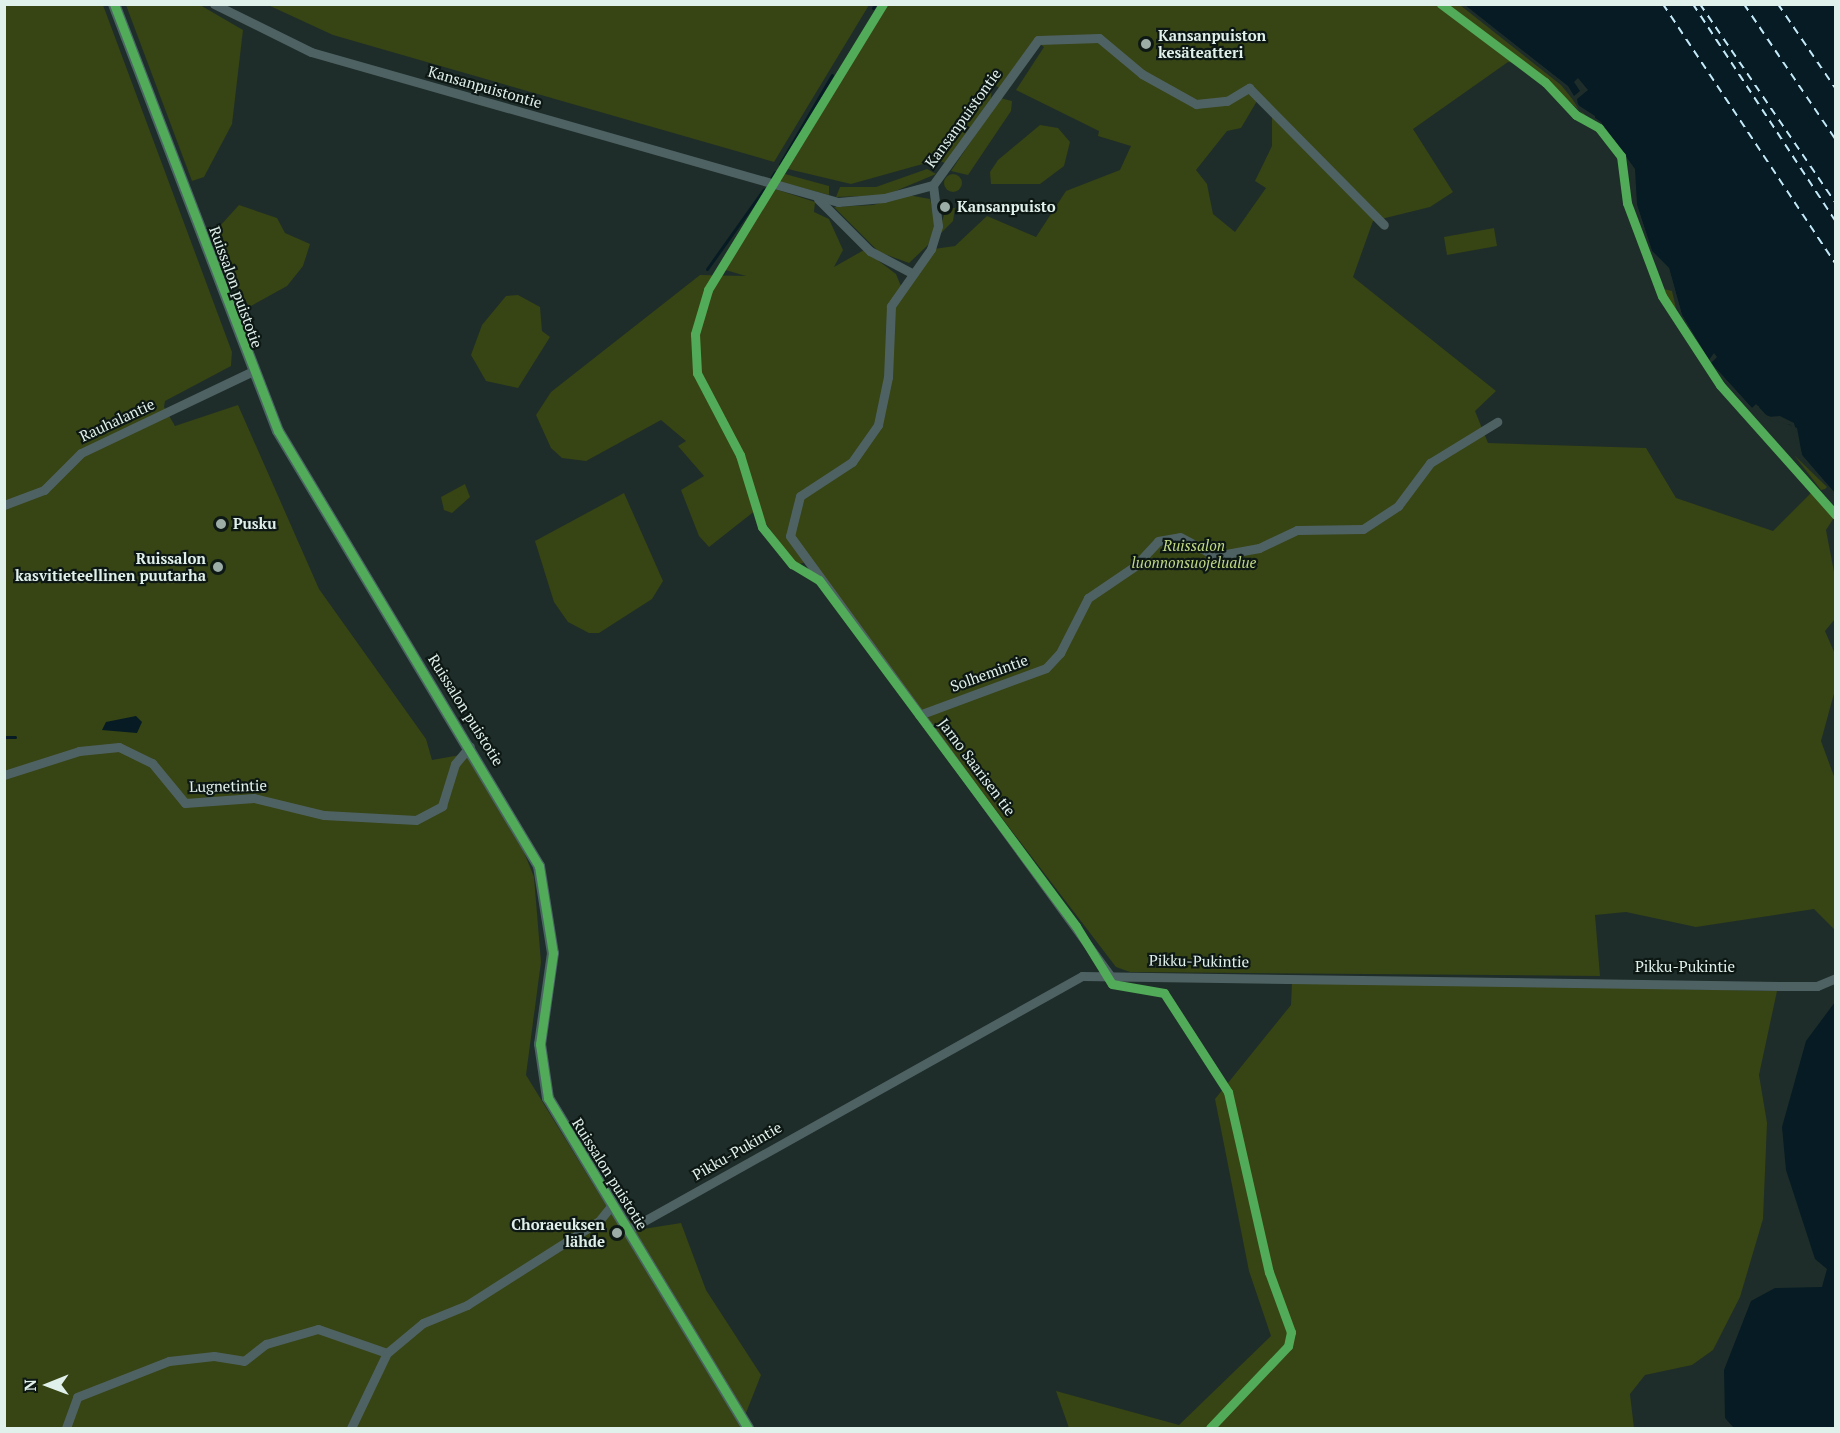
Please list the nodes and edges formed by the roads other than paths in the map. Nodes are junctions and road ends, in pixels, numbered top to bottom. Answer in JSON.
{"nodes":[{"id":1,"x":114,"y":4,"type":"edge"},
{"id":2,"x":214,"y":4,"type":"edge"},
{"id":3,"x":933,"y":185,"type":"junction"},
{"id":4,"x":818,"y":199,"type":"junction"},
{"id":5,"x":1384,"y":225,"type":"dead end"},
{"id":6,"x":910,"y":272,"type":"junction"},
{"id":7,"x":251,"y":372,"type":"junction"},
{"id":8,"x":1497,"y":422,"type":"dead end"},
{"id":9,"x":4,"y":505,"type":"edge"},
{"id":10,"x":919,"y":716,"type":"junction"},
{"id":11,"x":470,"y":746,"type":"junction"},
{"id":12,"x":4,"y":775,"type":"edge"},
{"id":13,"x":1109,"y":974,"type":"junction"},
{"id":14,"x":1836,"y":978,"type":"edge"},
{"id":15,"x":612,"y":1205,"type":"junction"},
{"id":16,"x":628,"y":1230,"type":"junction"},
{"id":17,"x":387,"y":1353,"type":"junction"},
{"id":18,"x":66,"y":1428,"type":"edge"},
{"id":19,"x":351,"y":1428,"type":"edge"},
{"id":20,"x":748,"y":1428,"type":"edge"}],
"edges":[{"from":1,"to":7,"type":"street","name":"Ruissalon puistotie"},
{"from":2,"to":4,"type":"street","name":"Kansanpuistontie"},
{"from":3,"to":4,"type":"street","name":"Kansanpuistontie"},
{"from":3,"to":5,"type":"street","name":"Kansanpuistontie"},
{"from":3,"to":6,"type":"street","name":"Jarno Saarisen tie"},
{"from":4,"to":6,"type":"street"},
{"from":6,"to":10,"type":"street","name":"Jarno Saarisen tie"},
{"from":7,"to":9,"type":"street","name":"Rauhalantie"},
{"from":7,"to":11,"type":"street","name":"Ruissalon puistotie"},
{"from":8,"to":10,"type":"street","name":"Solhemintie"},
{"from":10,"to":13,"type":"street","name":"Jarno Saarisen tie"},
{"from":11,"to":12,"type":"street","name":"Lugnetintie"},
{"from":11,"to":15,"type":"street","name":"Ruissalon puistotie"},
{"from":13,"to":14,"type":"street","name":"Pikku-Pukintie"},
{"from":13,"to":16,"type":"street","name":"Pikku-Pukintie"},
{"from":15,"to":16,"type":"street","name":"Ruissalon puistotie"},
{"from":15,"to":17,"type":"street"},
{"from":16,"to":20,"type":"street","name":"Ruissalon puistotie"},
{"from":17,"to":18,"type":"street"},
{"from":17,"to":19,"type":"street"}]}
